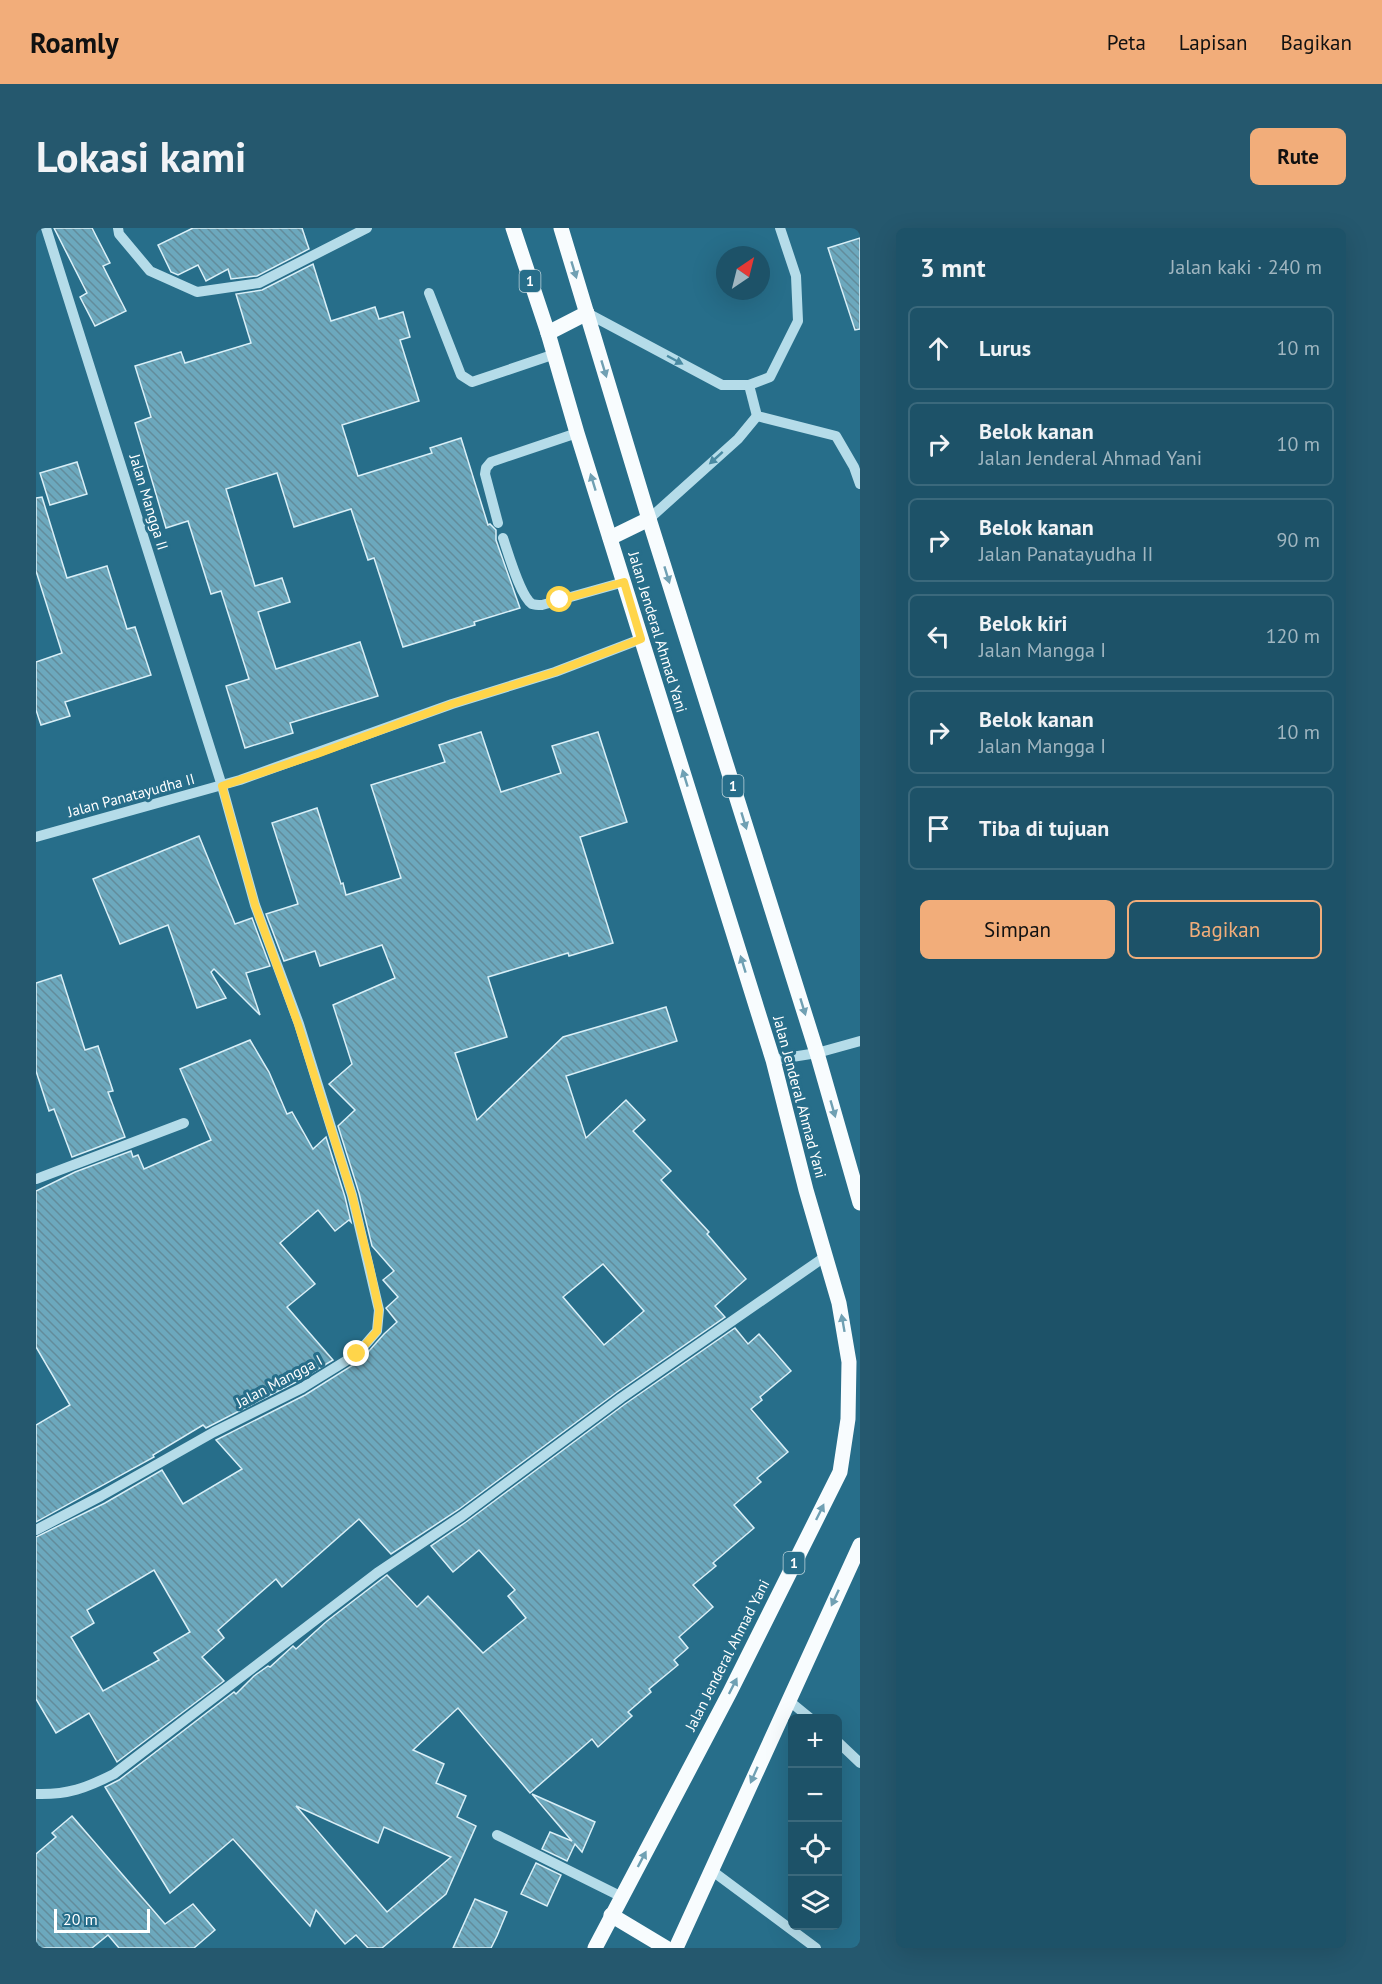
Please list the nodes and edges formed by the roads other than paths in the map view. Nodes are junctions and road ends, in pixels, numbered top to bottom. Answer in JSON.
{"nodes":[{"id":1,"x":46,"y":228,"type":"edge"},
{"id":2,"x":118,"y":228,"type":"edge"},
{"id":3,"x":367,"y":228,"type":"edge"},
{"id":4,"x":513,"y":228,"type":"edge"},
{"id":5,"x":561,"y":228,"type":"edge"},
{"id":6,"x":780,"y":228,"type":"edge"},
{"id":7,"x":429,"y":293,"type":"dead end"},
{"id":8,"x":586,"y":313,"type":"junction"},
{"id":9,"x":548,"y":333,"type":"junction"},
{"id":10,"x":555,"y":354,"type":"junction"},
{"id":11,"x":749,"y":385,"type":"junction"},
{"id":12,"x":757,"y":416,"type":"junction"},
{"id":13,"x":577,"y":433,"type":"junction"},
{"id":14,"x":860,"y":484,"type":"edge"},
{"id":15,"x":649,"y":519,"type":"junction"},
{"id":16,"x":498,"y":523,"type":"dead end"},
{"id":17,"x":503,"y":538,"type":"dead end"},
{"id":18,"x":610,"y":538,"type":"junction"},
{"id":19,"x":624,"y":582,"type":"junction"},
{"id":20,"x":641,"y":639,"type":"junction"},
{"id":21,"x":222,"y":786,"type":"junction"},
{"id":22,"x":36,"y":837,"type":"edge"},
{"id":23,"x":860,"y":1041,"type":"edge"},
{"id":24,"x":817,"y":1053,"type":"junction"},
{"id":25,"x":773,"y":1060,"type":"junction"},
{"id":26,"x":184,"y":1123,"type":"dead end"},
{"id":27,"x":36,"y":1179,"type":"edge"},
{"id":28,"x":860,"y":1203,"type":"edge"},
{"id":29,"x":826,"y":1256,"type":"junction"},
{"id":30,"x":36,"y":1530,"type":"edge"},
{"id":31,"x":860,"y":1545,"type":"edge"},
{"id":32,"x":788,"y":1700,"type":"junction"},
{"id":33,"x":804,"y":1714,"type":"edge"},
{"id":34,"x":842,"y":1747,"type":"edge"},
{"id":35,"x":860,"y":1763,"type":"edge"},
{"id":36,"x":36,"y":1794,"type":"edge"},
{"id":37,"x":497,"y":1834,"type":"dead end"},
{"id":38,"x":711,"y":1870,"type":"junction"},
{"id":39,"x":622,"y":1897,"type":"junction"},
{"id":40,"x":611,"y":1915,"type":"junction"},
{"id":41,"x":595,"y":1948,"type":"edge"},
{"id":42,"x":666,"y":1948,"type":"edge"},
{"id":43,"x":676,"y":1948,"type":"edge"},
{"id":44,"x":816,"y":1948,"type":"edge"}],
"edges":[{"from":1,"to":21,"type":"street","name":"Jalan Mangga II"},
{"from":2,"to":3,"type":"street"},
{"from":4,"to":9,"type":"main road","name":"Jalan Jenderal Ahmad Yani","number":"1"},
{"from":5,"to":8,"type":"main road","name":"Jalan Jenderal Ahmad Yani","number":"1","one_way":true},
{"from":6,"to":11,"type":"street"},
{"from":7,"to":10,"type":"street"},
{"from":8,"to":9,"type":"main road"},
{"from":8,"to":11,"type":"street","one_way":true},
{"from":8,"to":15,"type":"main road","name":"Jalan Jenderal Ahmad Yani","number":"1","one_way":true},
{"from":9,"to":10,"type":"main road","name":"Jalan Jenderal Ahmad Yani","number":"1"},
{"from":10,"to":13,"type":"main road","name":"Jalan Jenderal Ahmad Yani","number":"1"},
{"from":11,"to":12,"type":"street"},
{"from":12,"to":14,"type":"street"},
{"from":12,"to":15,"type":"street","one_way":true},
{"from":13,"to":16,"type":"street"},
{"from":18,"to":13,"type":"main road","name":"Jalan Jenderal Ahmad Yani","number":"1","one_way":true},
{"from":15,"to":18,"type":"main road"},
{"from":15,"to":24,"type":"main road","name":"Jalan Jenderal Ahmad Yani","number":"1","one_way":true},
{"from":17,"to":19,"type":"street"},
{"from":18,"to":19,"type":"main road","name":"Jalan Jenderal Ahmad Yani","number":"1"},
{"from":19,"to":20,"type":"main road","name":"Jalan Jenderal Ahmad Yani","number":"1"},
{"from":20,"to":21,"type":"street","name":"Jalan Panatayudha II"},
{"from":25,"to":20,"type":"main road","name":"Jalan Jenderal Ahmad Yani","number":"1","one_way":true},
{"from":21,"to":22,"type":"street","name":"Jalan Panatayudha II"},
{"from":21,"to":30,"type":"street","name":"Jalan Mangga I"},
{"from":23,"to":24,"type":"street"},
{"from":24,"to":25,"type":"street"},
{"from":24,"to":28,"type":"main road","name":"Jalan Jenderal Ahmad Yani","number":"1","one_way":true},
{"from":25,"to":29,"type":"main road","name":"Jalan Jenderal Ahmad Yani","number":"1"},
{"from":26,"to":27,"type":"street"},
{"from":29,"to":36,"type":"street"},
{"from":39,"to":29,"type":"main road","name":"Jalan Jenderal Ahmad Yani","number":"1","one_way":true},
{"from":31,"to":32,"type":"main road","one_way":true},
{"from":32,"to":33,"type":"street"},
{"from":32,"to":38,"type":"main road","one_way":true},
{"from":34,"to":35,"type":"street"},
{"from":37,"to":39,"type":"street"},
{"from":38,"to":43,"type":"main road"},
{"from":38,"to":44,"type":"street"},
{"from":39,"to":40,"type":"main road","name":"Jalan Jenderal Ahmad Yani","number":"1"},
{"from":40,"to":41,"type":"main road","name":"Jalan Jenderal Ahmad Yani","number":"1"},
{"from":40,"to":42,"type":"main road"}]}
